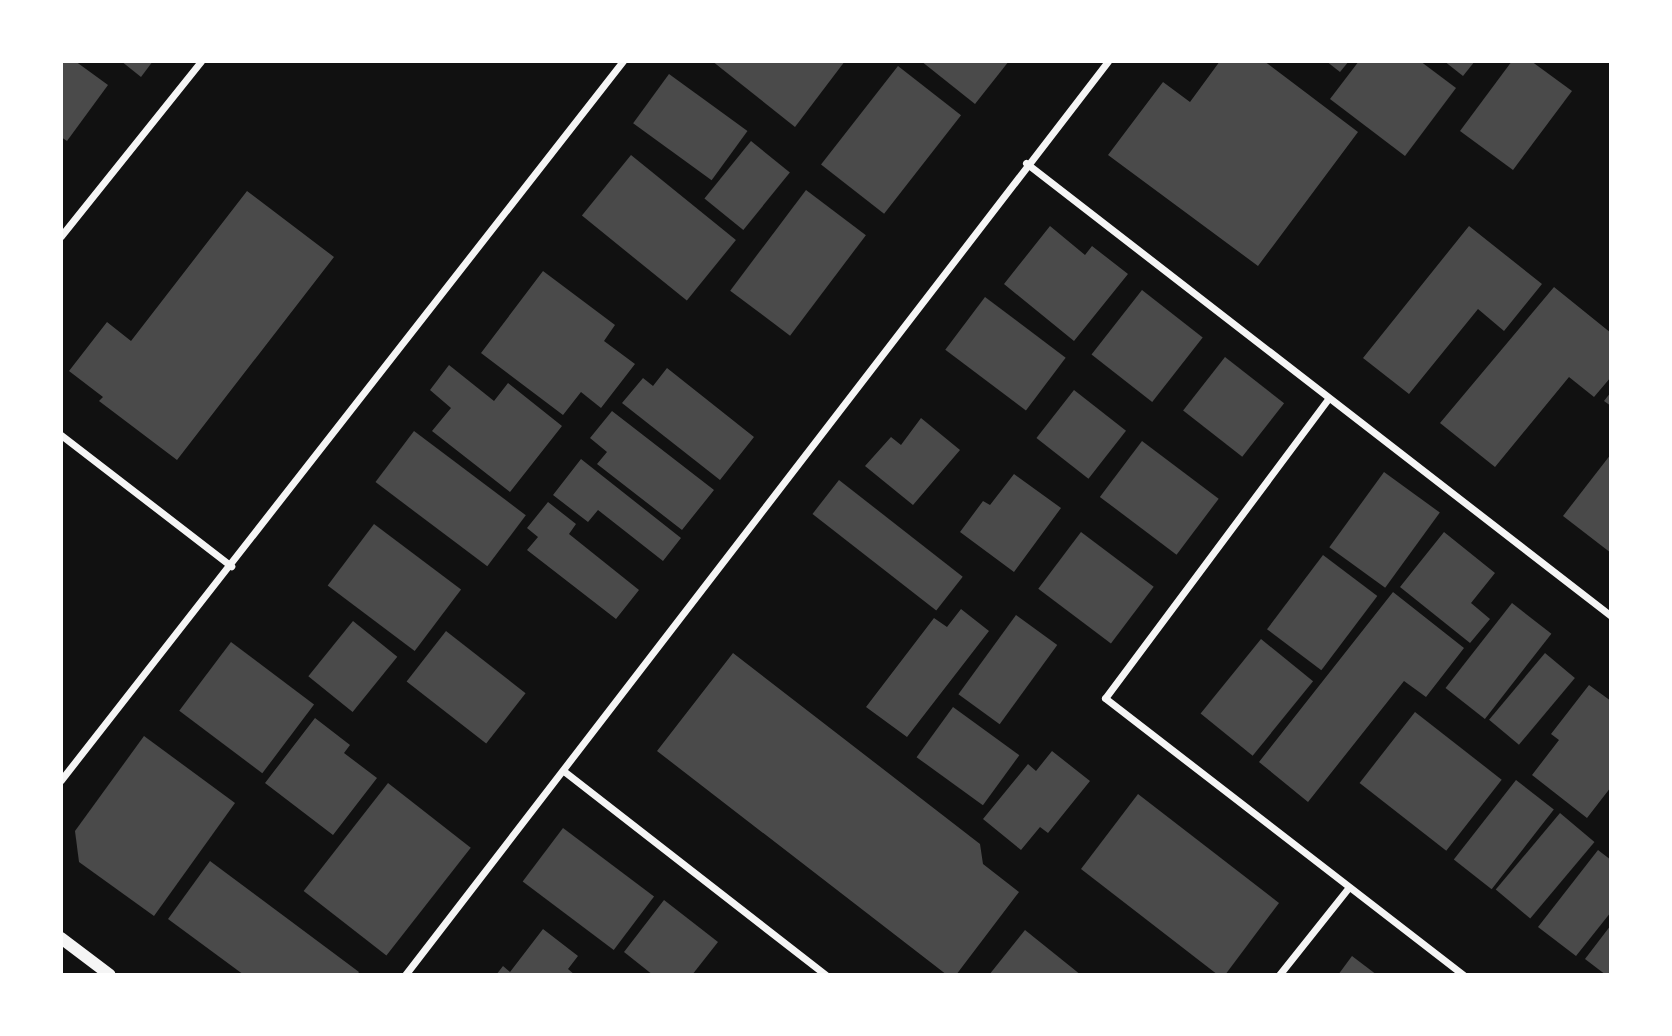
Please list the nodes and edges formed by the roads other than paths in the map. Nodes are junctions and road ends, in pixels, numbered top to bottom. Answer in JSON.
{"nodes":[{"id":1,"x":201,"y":61,"type":"edge"},
{"id":2,"x":623,"y":61,"type":"edge"},
{"id":3,"x":1108,"y":61,"type":"edge"},
{"id":4,"x":1026,"y":163,"type":"junction"},
{"id":5,"x":61,"y":236,"type":"edge"},
{"id":6,"x":1328,"y":399,"type":"junction"},
{"id":7,"x":61,"y":435,"type":"edge"},
{"id":8,"x":231,"y":566,"type":"junction"},
{"id":9,"x":1611,"y":616,"type":"edge"},
{"id":10,"x":565,"y":772,"type":"junction"},
{"id":11,"x":61,"y":780,"type":"edge"},
{"id":12,"x":1349,"y":887,"type":"junction"},
{"id":13,"x":61,"y":938,"type":"edge"},
{"id":14,"x":110,"y":975,"type":"edge"},
{"id":15,"x":404,"y":975,"type":"edge"},
{"id":16,"x":826,"y":975,"type":"edge"},
{"id":17,"x":1279,"y":975,"type":"edge"},
{"id":18,"x":1463,"y":975,"type":"edge"}],
"edges":[{"from":1,"to":5,"type":"street"},
{"from":2,"to":8,"type":"street"},
{"from":3,"to":4,"type":"street"},
{"from":4,"to":6,"type":"street"},
{"from":4,"to":10,"type":"street"},
{"from":6,"to":9,"type":"street"},
{"from":6,"to":12,"type":"street"},
{"from":7,"to":8,"type":"street"},
{"from":8,"to":11,"type":"street"},
{"from":10,"to":15,"type":"street"},
{"from":10,"to":16,"type":"street"},
{"from":12,"to":17,"type":"street"},
{"from":12,"to":18,"type":"street"},
{"from":13,"to":14,"type":"street"}]}
